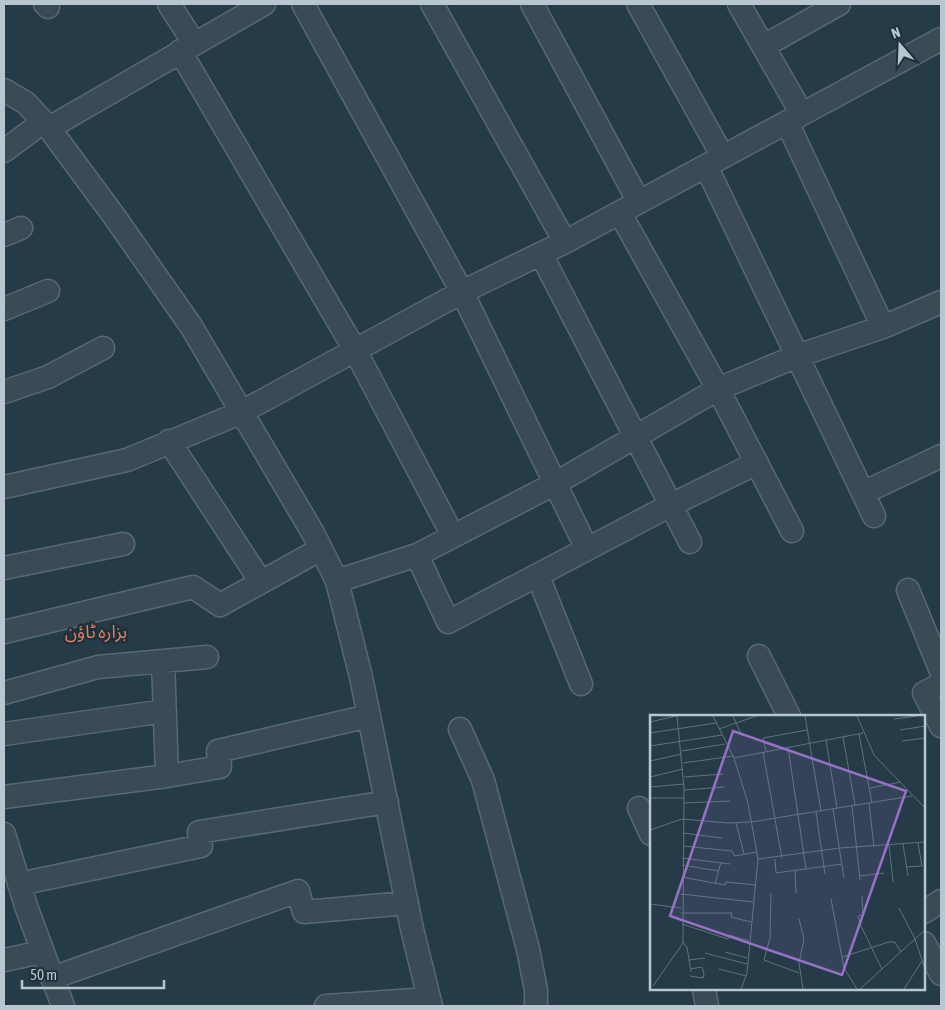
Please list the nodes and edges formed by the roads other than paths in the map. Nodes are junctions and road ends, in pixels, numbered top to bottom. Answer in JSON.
{"nodes":[{"id":1,"x":169,"y":4,"type":"edge"},
{"id":2,"x":264,"y":4,"type":"edge"},
{"id":3,"x":303,"y":4,"type":"edge"},
{"id":4,"x":432,"y":4,"type":"edge"},
{"id":5,"x":532,"y":4,"type":"edge"},
{"id":6,"x":638,"y":4,"type":"edge"},
{"id":7,"x":739,"y":4,"type":"edge"},
{"id":8,"x":839,"y":4,"type":"edge"},
{"id":9,"x":941,"y":39,"type":"edge"},
{"id":10,"x":764,"y":46,"type":"junction"},
{"id":11,"x":187,"y":47,"type":"junction"},
{"id":12,"x":4,"y":90,"type":"edge"},
{"id":13,"x":794,"y":118,"type":"junction"},
{"id":14,"x":46,"y":125,"type":"junction"},
{"id":15,"x":4,"y":151,"type":"edge"},
{"id":16,"x":714,"y":162,"type":"junction"},
{"id":17,"x":639,"y":202,"type":"junction"},
{"id":18,"x":620,"y":213,"type":"junction"},
{"id":19,"x":565,"y":242,"type":"junction"},
{"id":20,"x":541,"y":254,"type":"junction"},
{"id":21,"x":48,"y":291,"type":"dead end"},
{"id":22,"x":462,"y":292,"type":"junction"},
{"id":23,"x":941,"y":302,"type":"edge"},
{"id":24,"x":4,"y":309,"type":"edge"},
{"id":25,"x":883,"y":327,"type":"junction"},
{"id":26,"x":103,"y":348,"type":"dead end"},
{"id":27,"x":355,"y":350,"type":"junction"},
{"id":28,"x":797,"y":356,"type":"junction"},
{"id":29,"x":718,"y":389,"type":"junction"},
{"id":30,"x":4,"y":392,"type":"edge"},
{"id":31,"x":240,"y":413,"type":"junction"},
{"id":32,"x":636,"y":437,"type":"junction"},
{"id":33,"x":169,"y":441,"type":"junction"},
{"id":34,"x":941,"y":456,"type":"edge"},
{"id":35,"x":757,"y":463,"type":"junction"},
{"id":36,"x":556,"y":483,"type":"junction"},
{"id":37,"x":4,"y":487,"type":"edge"},
{"id":38,"x":863,"y":493,"type":"junction"},
{"id":39,"x":671,"y":505,"type":"junction"},
{"id":40,"x":874,"y":516,"type":"dead end"},
{"id":41,"x":792,"y":531,"type":"dead end"},
{"id":42,"x":453,"y":536,"type":"junction"},
{"id":43,"x":690,"y":542,"type":"dead end"},
{"id":44,"x":123,"y":544,"type":"dead end"},
{"id":45,"x":321,"y":549,"type":"junction"},
{"id":46,"x":587,"y":550,"type":"junction"},
{"id":47,"x":417,"y":555,"type":"junction"},
{"id":48,"x":4,"y":568,"type":"edge"},
{"id":49,"x":538,"y":576,"type":"junction"},
{"id":50,"x":337,"y":581,"type":"junction"},
{"id":51,"x":261,"y":582,"type":"junction"},
{"id":52,"x":908,"y":590,"type":"dead end"},
{"id":53,"x":4,"y":632,"type":"edge"},
{"id":54,"x":759,"y":656,"type":"dead end"},
{"id":55,"x":207,"y":658,"type":"dead end"},
{"id":56,"x":163,"y":661,"type":"junction"},
{"id":57,"x":941,"y":671,"type":"edge"},
{"id":58,"x":581,"y":684,"type":"dead end"},
{"id":59,"x":941,"y":684,"type":"edge"},
{"id":60,"x":4,"y":693,"type":"edge"},
{"id":61,"x":165,"y":711,"type":"junction"},
{"id":62,"x":788,"y":715,"type":"edge"},
{"id":63,"x":369,"y":716,"type":"junction"},
{"id":64,"x":941,"y":726,"type":"edge"},
{"id":65,"x":460,"y":729,"type":"dead end"},
{"id":66,"x":4,"y":734,"type":"edge"},
{"id":67,"x":167,"y":776,"type":"junction"},
{"id":68,"x":4,"y":797,"type":"edge"},
{"id":69,"x":387,"y":802,"type":"junction"},
{"id":70,"x":639,"y":808,"type":"dead end"},
{"id":71,"x":650,"y":832,"type":"edge"},
{"id":72,"x":4,"y":834,"type":"edge"},
{"id":73,"x":19,"y":884,"type":"junction"},
{"id":74,"x":941,"y":901,"type":"edge"},
{"id":75,"x":407,"y":903,"type":"junction"},
{"id":76,"x":925,"y":911,"type":"edge"},
{"id":77,"x":925,"y":945,"type":"edge"},
{"id":78,"x":42,"y":952,"type":"junction"},
{"id":79,"x":4,"y":960,"type":"edge"},
{"id":80,"x":941,"y":974,"type":"edge"},
{"id":81,"x":52,"y":978,"type":"junction"},
{"id":82,"x":704,"y":990,"type":"edge"},
{"id":83,"x":430,"y":1003,"type":"edge"},
{"id":84,"x":63,"y":1006,"type":"edge"},
{"id":85,"x":326,"y":1006,"type":"edge"},
{"id":86,"x":536,"y":1006,"type":"edge"},
{"id":87,"x":707,"y":1006,"type":"edge"}],
"edges":[{"from":1,"to":11,"type":"street"},
{"from":2,"to":11,"type":"street"},
{"from":3,"to":22,"type":"street"},
{"from":4,"to":19,"type":"street"},
{"from":5,"to":17,"type":"street"},
{"from":6,"to":16,"type":"street"},
{"from":7,"to":10,"type":"street"},
{"from":8,"to":10,"type":"street"},
{"from":9,"to":13,"type":"street"},
{"from":10,"to":13,"type":"street"},
{"from":11,"to":14,"type":"street"},
{"from":11,"to":27,"type":"street"},
{"from":12,"to":14,"type":"street"},
{"from":13,"to":16,"type":"street"},
{"from":13,"to":25,"type":"street"},
{"from":14,"to":15,"type":"street"},
{"from":14,"to":31,"type":"street"},
{"from":16,"to":17,"type":"street"},
{"from":16,"to":28,"type":"street"},
{"from":17,"to":18,"type":"street"},
{"from":18,"to":19,"type":"street"},
{"from":18,"to":29,"type":"street"},
{"from":19,"to":20,"type":"street"},
{"from":20,"to":22,"type":"street"},
{"from":20,"to":32,"type":"street"},
{"from":21,"to":24,"type":"street"},
{"from":22,"to":27,"type":"street"},
{"from":22,"to":36,"type":"street"},
{"from":23,"to":25,"type":"street"},
{"from":25,"to":28,"type":"street"},
{"from":26,"to":30,"type":"street"},
{"from":27,"to":31,"type":"street"},
{"from":27,"to":42,"type":"street"},
{"from":28,"to":29,"type":"street"},
{"from":28,"to":38,"type":"street"},
{"from":29,"to":32,"type":"street"},
{"from":29,"to":35,"type":"street"},
{"from":31,"to":33,"type":"street"},
{"from":31,"to":45,"type":"street"},
{"from":32,"to":36,"type":"street"},
{"from":32,"to":39,"type":"street"},
{"from":33,"to":37,"type":"street"},
{"from":33,"to":51,"type":"street"},
{"from":34,"to":38,"type":"street"},
{"from":35,"to":39,"type":"street"},
{"from":35,"to":41,"type":"street"},
{"from":36,"to":42,"type":"street"},
{"from":36,"to":46,"type":"street"},
{"from":38,"to":40,"type":"street"},
{"from":39,"to":43,"type":"street"},
{"from":39,"to":46,"type":"street"},
{"from":42,"to":47,"type":"street"},
{"from":44,"to":48,"type":"street"},
{"from":45,"to":50,"type":"street"},
{"from":45,"to":51,"type":"street"},
{"from":46,"to":49,"type":"street"},
{"from":47,"to":49,"type":"street"},
{"from":47,"to":50,"type":"street"},
{"from":49,"to":58,"type":"street"},
{"from":50,"to":63,"type":"street"},
{"from":51,"to":53,"type":"street"},
{"from":52,"to":57,"type":"street"},
{"from":54,"to":62,"type":"street"},
{"from":55,"to":56,"type":"street"},
{"from":56,"to":60,"type":"street"},
{"from":56,"to":61,"type":"street"},
{"from":59,"to":64,"type":"street"},
{"from":61,"to":66,"type":"street"},
{"from":61,"to":67,"type":"street"},
{"from":63,"to":67,"type":"street"},
{"from":63,"to":69,"type":"street"},
{"from":65,"to":86,"type":"street"},
{"from":67,"to":68,"type":"street"},
{"from":69,"to":73,"type":"street"},
{"from":69,"to":75,"type":"street"},
{"from":70,"to":71,"type":"street"},
{"from":72,"to":73,"type":"street"},
{"from":73,"to":78,"type":"street"},
{"from":74,"to":76,"type":"street"},
{"from":75,"to":81,"type":"street"},
{"from":75,"to":83,"type":"street"},
{"from":77,"to":80,"type":"street"},
{"from":78,"to":79,"type":"street"},
{"from":78,"to":81,"type":"street"},
{"from":81,"to":84,"type":"street"},
{"from":82,"to":87,"type":"street"},
{"from":83,"to":85,"type":"street"}]}
